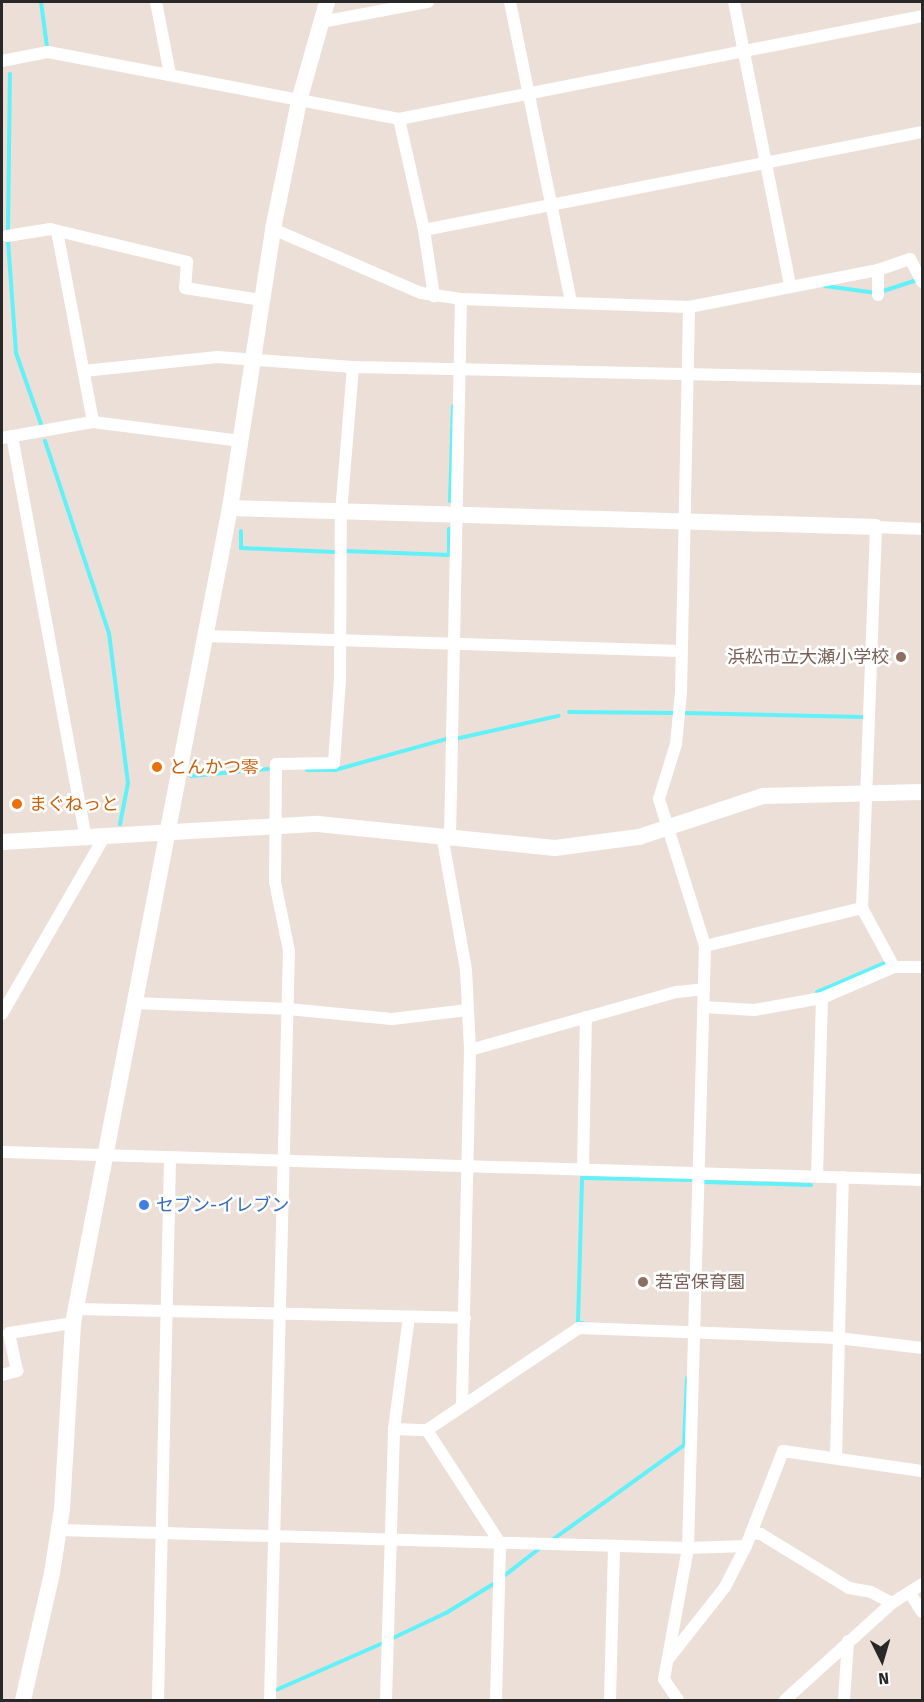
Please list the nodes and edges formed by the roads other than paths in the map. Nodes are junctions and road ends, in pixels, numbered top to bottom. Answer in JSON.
{"nodes":[{"id":1,"x":156,"y":2,"type":"edge"},
{"id":2,"x":327,"y":2,"type":"edge"},
{"id":3,"x":428,"y":2,"type":"edge"},
{"id":4,"x":510,"y":2,"type":"edge"},
{"id":5,"x":734,"y":2,"type":"edge"},
{"id":6,"x":922,"y":16,"type":"edge"},
{"id":7,"x":321,"y":22,"type":"junction"},
{"id":8,"x":743,"y":49,"type":"junction"},
{"id":9,"x":2,"y":61,"type":"edge"},
{"id":10,"x":170,"y":74,"type":"junction"},
{"id":11,"x":528,"y":93,"type":"junction"},
{"id":12,"x":299,"y":101,"type":"junction"},
{"id":13,"x":399,"y":119,"type":"junction"},
{"id":14,"x":922,"y":132,"type":"edge"},
{"id":15,"x":766,"y":164,"type":"junction"},
{"id":16,"x":550,"y":206,"type":"junction"},
{"id":17,"x":273,"y":229,"type":"junction"},
{"id":18,"x":424,"y":230,"type":"junction"},
{"id":19,"x":57,"y":231,"type":"junction"},
{"id":20,"x":7,"y":236,"type":"dead end"},
{"id":21,"x":878,"y":270,"type":"junction"},
{"id":22,"x":921,"y":279,"type":"edge"},
{"id":23,"x":790,"y":286,"type":"junction"},
{"id":24,"x":878,"y":292,"type":"dead end"},
{"id":25,"x":434,"y":296,"type":"junction"},
{"id":26,"x":461,"y":299,"type":"junction"},
{"id":27,"x":261,"y":300,"type":"junction"},
{"id":28,"x":571,"y":301,"type":"junction"},
{"id":29,"x":689,"y":307,"type":"junction"},
{"id":30,"x":253,"y":359,"type":"junction"},
{"id":31,"x":354,"y":367,"type":"junction"},
{"id":32,"x":459,"y":367,"type":"junction"},
{"id":33,"x":84,"y":370,"type":"junction"},
{"id":34,"x":687,"y":374,"type":"junction"},
{"id":35,"x":922,"y":379,"type":"edge"},
{"id":36,"x":93,"y":422,"type":"junction"},
{"id":37,"x":7,"y":437,"type":"edge"},
{"id":38,"x":241,"y":441,"type":"junction"},
{"id":39,"x":230,"y":508,"type":"junction"},
{"id":40,"x":341,"y":513,"type":"junction"},
{"id":41,"x":458,"y":515,"type":"junction"},
{"id":42,"x":687,"y":520,"type":"junction"},
{"id":43,"x":876,"y":527,"type":"junction"},
{"id":44,"x":922,"y":529,"type":"edge"},
{"id":45,"x":205,"y":636,"type":"junction"},
{"id":46,"x":338,"y":639,"type":"junction"},
{"id":47,"x":453,"y":644,"type":"junction"},
{"id":48,"x":681,"y":651,"type":"junction"},
{"id":49,"x":922,"y":792,"type":"edge"},
{"id":50,"x":864,"y":793,"type":"junction"},
{"id":51,"x":273,"y":825,"type":"junction"},
{"id":52,"x":669,"y":829,"type":"junction"},
{"id":53,"x":166,"y":833,"type":"junction"},
{"id":54,"x":446,"y":836,"type":"junction"},
{"id":55,"x":94,"y":839,"type":"junction"},
{"id":56,"x":2,"y":842,"type":"edge"},
{"id":57,"x":862,"y":908,"type":"junction"},
{"id":58,"x":705,"y":946,"type":"junction"},
{"id":59,"x":894,"y":966,"type":"junction"},
{"id":60,"x":922,"y":968,"type":"edge"},
{"id":61,"x":704,"y":989,"type":"junction"},
{"id":62,"x":822,"y":998,"type":"junction"},
{"id":63,"x":134,"y":1003,"type":"junction"},
{"id":64,"x":704,"y":1007,"type":"junction"},
{"id":65,"x":288,"y":1009,"type":"junction"},
{"id":66,"x":467,"y":1010,"type":"junction"},
{"id":67,"x":2,"y":1014,"type":"edge"},
{"id":68,"x":586,"y":1017,"type":"junction"},
{"id":69,"x":470,"y":1050,"type":"junction"},
{"id":70,"x":2,"y":1152,"type":"edge"},
{"id":71,"x":104,"y":1156,"type":"junction"},
{"id":72,"x":170,"y":1158,"type":"junction"},
{"id":73,"x":284,"y":1162,"type":"junction"},
{"id":74,"x":468,"y":1166,"type":"junction"},
{"id":75,"x":583,"y":1168,"type":"junction"},
{"id":76,"x":698,"y":1173,"type":"junction"},
{"id":77,"x":817,"y":1176,"type":"junction"},
{"id":78,"x":843,"y":1177,"type":"junction"},
{"id":79,"x":922,"y":1180,"type":"edge"},
{"id":80,"x":168,"y":1311,"type":"junction"},
{"id":81,"x":280,"y":1314,"type":"junction"},
{"id":82,"x":75,"y":1316,"type":"junction"},
{"id":83,"x":409,"y":1317,"type":"junction"},
{"id":84,"x":465,"y":1318,"type":"junction"},
{"id":85,"x":694,"y":1332,"type":"junction"},
{"id":86,"x":838,"y":1338,"type":"junction"},
{"id":87,"x":922,"y":1348,"type":"edge"},
{"id":88,"x":2,"y":1375,"type":"edge"},
{"id":89,"x":462,"y":1404,"type":"junction"},
{"id":90,"x":394,"y":1429,"type":"junction"},
{"id":91,"x":427,"y":1430,"type":"junction"},
{"id":92,"x":836,"y":1458,"type":"junction"},
{"id":93,"x":922,"y":1471,"type":"edge"},
{"id":94,"x":59,"y":1530,"type":"junction"},
{"id":95,"x":161,"y":1532,"type":"junction"},
{"id":96,"x":751,"y":1533,"type":"junction"},
{"id":97,"x":274,"y":1535,"type":"junction"},
{"id":98,"x":391,"y":1539,"type":"junction"},
{"id":99,"x":500,"y":1543,"type":"junction"},
{"id":100,"x":614,"y":1546,"type":"junction"},
{"id":101,"x":746,"y":1546,"type":"junction"},
{"id":102,"x":688,"y":1548,"type":"junction"},
{"id":103,"x":922,"y":1584,"type":"edge"},
{"id":104,"x":910,"y":1593,"type":"junction"},
{"id":105,"x":892,"y":1604,"type":"junction"},
{"id":106,"x":922,"y":1612,"type":"edge"},
{"id":107,"x":848,"y":1641,"type":"junction"},
{"id":108,"x":667,"y":1660,"type":"junction"},
{"id":109,"x":23,"y":1701,"type":"edge"},
{"id":110,"x":158,"y":1701,"type":"edge"},
{"id":111,"x":270,"y":1701,"type":"edge"},
{"id":112,"x":386,"y":1701,"type":"edge"},
{"id":113,"x":496,"y":1701,"type":"edge"},
{"id":114,"x":610,"y":1701,"type":"edge"},
{"id":115,"x":678,"y":1701,"type":"edge"},
{"id":116,"x":784,"y":1701,"type":"edge"},
{"id":117,"x":844,"y":1701,"type":"edge"}],
"edges":[{"from":1,"to":10,"type":"street"},
{"from":2,"to":7,"type":"street"},
{"from":3,"to":7,"type":"street"},
{"from":4,"to":11,"type":"street"},
{"from":5,"to":8,"type":"street"},
{"from":6,"to":8,"type":"street"},
{"from":7,"to":12,"type":"street"},
{"from":8,"to":11,"type":"street"},
{"from":8,"to":15,"type":"street"},
{"from":9,"to":10,"type":"street"},
{"from":10,"to":12,"type":"street"},
{"from":11,"to":13,"type":"street"},
{"from":11,"to":16,"type":"street"},
{"from":12,"to":13,"type":"street"},
{"from":12,"to":17,"type":"street"},
{"from":13,"to":18,"type":"street"},
{"from":14,"to":15,"type":"street"},
{"from":15,"to":16,"type":"street"},
{"from":15,"to":23,"type":"street"},
{"from":16,"to":18,"type":"street"},
{"from":16,"to":28,"type":"street"},
{"from":17,"to":25,"type":"street"},
{"from":17,"to":27,"type":"street"},
{"from":18,"to":25,"type":"street"},
{"from":19,"to":20,"type":"street"},
{"from":19,"to":27,"type":"street"},
{"from":19,"to":33,"type":"street"},
{"from":21,"to":22,"type":"street"},
{"from":21,"to":23,"type":"street"},
{"from":21,"to":24,"type":"street"},
{"from":23,"to":29,"type":"street"},
{"from":25,"to":26,"type":"street"},
{"from":26,"to":28,"type":"street"},
{"from":26,"to":32,"type":"street"},
{"from":27,"to":30,"type":"street"},
{"from":28,"to":29,"type":"street"},
{"from":29,"to":34,"type":"street"},
{"from":30,"to":31,"type":"street"},
{"from":30,"to":33,"type":"street"},
{"from":30,"to":38,"type":"street"},
{"from":31,"to":32,"type":"street"},
{"from":31,"to":40,"type":"street"},
{"from":32,"to":34,"type":"street"},
{"from":32,"to":41,"type":"street"},
{"from":33,"to":36,"type":"street"},
{"from":34,"to":35,"type":"street"},
{"from":34,"to":42,"type":"street"},
{"from":36,"to":37,"type":"street"},
{"from":36,"to":38,"type":"street"},
{"from":37,"to":55,"type":"street"},
{"from":38,"to":39,"type":"street"},
{"from":39,"to":40,"type":"street"},
{"from":39,"to":45,"type":"street"},
{"from":40,"to":41,"type":"street"},
{"from":40,"to":46,"type":"street"},
{"from":41,"to":42,"type":"street"},
{"from":41,"to":47,"type":"street"},
{"from":42,"to":43,"type":"street"},
{"from":42,"to":48,"type":"street"},
{"from":43,"to":44,"type":"street"},
{"from":43,"to":50,"type":"street"},
{"from":45,"to":46,"type":"street"},
{"from":45,"to":53,"type":"street"},
{"from":46,"to":47,"type":"street"},
{"from":46,"to":51,"type":"street"},
{"from":47,"to":48,"type":"street"},
{"from":47,"to":54,"type":"street"},
{"from":48,"to":52,"type":"street"},
{"from":49,"to":50,"type":"street"},
{"from":50,"to":52,"type":"street"},
{"from":50,"to":57,"type":"street"},
{"from":51,"to":53,"type":"street"},
{"from":51,"to":54,"type":"street"},
{"from":51,"to":65,"type":"street"},
{"from":52,"to":54,"type":"street"},
{"from":52,"to":58,"type":"street"},
{"from":53,"to":55,"type":"street"},
{"from":53,"to":63,"type":"street"},
{"from":54,"to":66,"type":"street"},
{"from":55,"to":56,"type":"street"},
{"from":55,"to":67,"type":"street"},
{"from":57,"to":58,"type":"street"},
{"from":57,"to":59,"type":"street"},
{"from":58,"to":61,"type":"street"},
{"from":59,"to":60,"type":"street"},
{"from":59,"to":62,"type":"street"},
{"from":61,"to":64,"type":"street"},
{"from":61,"to":68,"type":"street"},
{"from":62,"to":64,"type":"street"},
{"from":62,"to":77,"type":"street"},
{"from":63,"to":65,"type":"street"},
{"from":63,"to":71,"type":"street"},
{"from":64,"to":76,"type":"street"},
{"from":65,"to":66,"type":"street"},
{"from":65,"to":73,"type":"street"},
{"from":66,"to":69,"type":"street"},
{"from":68,"to":69,"type":"street"},
{"from":68,"to":75,"type":"street"},
{"from":69,"to":74,"type":"street"},
{"from":70,"to":71,"type":"street"},
{"from":71,"to":72,"type":"street"},
{"from":71,"to":82,"type":"street"},
{"from":72,"to":73,"type":"street"},
{"from":72,"to":80,"type":"street"},
{"from":73,"to":74,"type":"street"},
{"from":73,"to":81,"type":"street"},
{"from":74,"to":75,"type":"street"},
{"from":74,"to":84,"type":"street"},
{"from":75,"to":76,"type":"street"},
{"from":76,"to":77,"type":"street"},
{"from":76,"to":85,"type":"street"},
{"from":77,"to":78,"type":"street"},
{"from":78,"to":79,"type":"street"},
{"from":78,"to":86,"type":"street"},
{"from":80,"to":81,"type":"street"},
{"from":80,"to":82,"type":"street"},
{"from":80,"to":95,"type":"street"},
{"from":81,"to":83,"type":"street"},
{"from":81,"to":97,"type":"street"},
{"from":82,"to":88,"type":"street"},
{"from":82,"to":94,"type":"street"},
{"from":83,"to":84,"type":"street"},
{"from":83,"to":90,"type":"street"},
{"from":84,"to":89,"type":"street"},
{"from":85,"to":86,"type":"street"},
{"from":85,"to":89,"type":"street"},
{"from":85,"to":102,"type":"street"},
{"from":86,"to":87,"type":"street"},
{"from":86,"to":92,"type":"street"},
{"from":89,"to":91,"type":"street"},
{"from":90,"to":91,"type":"street"},
{"from":90,"to":98,"type":"street"},
{"from":91,"to":99,"type":"street"},
{"from":92,"to":93,"type":"street"},
{"from":92,"to":96,"type":"street"},
{"from":94,"to":95,"type":"street"},
{"from":94,"to":109,"type":"street"},
{"from":95,"to":97,"type":"street"},
{"from":95,"to":110,"type":"street"},
{"from":96,"to":101,"type":"street"},
{"from":96,"to":105,"type":"street"},
{"from":97,"to":98,"type":"street"},
{"from":97,"to":111,"type":"street"},
{"from":98,"to":99,"type":"street"},
{"from":98,"to":112,"type":"street"},
{"from":99,"to":100,"type":"street"},
{"from":99,"to":113,"type":"street"},
{"from":100,"to":102,"type":"street"},
{"from":100,"to":114,"type":"street"},
{"from":101,"to":102,"type":"street"},
{"from":101,"to":108,"type":"street"},
{"from":102,"to":108,"type":"street"},
{"from":103,"to":104,"type":"street"},
{"from":104,"to":105,"type":"street"},
{"from":104,"to":106,"type":"street"},
{"from":105,"to":107,"type":"street"},
{"from":107,"to":116,"type":"street"},
{"from":107,"to":117,"type":"street"},
{"from":108,"to":115,"type":"street"}]}
